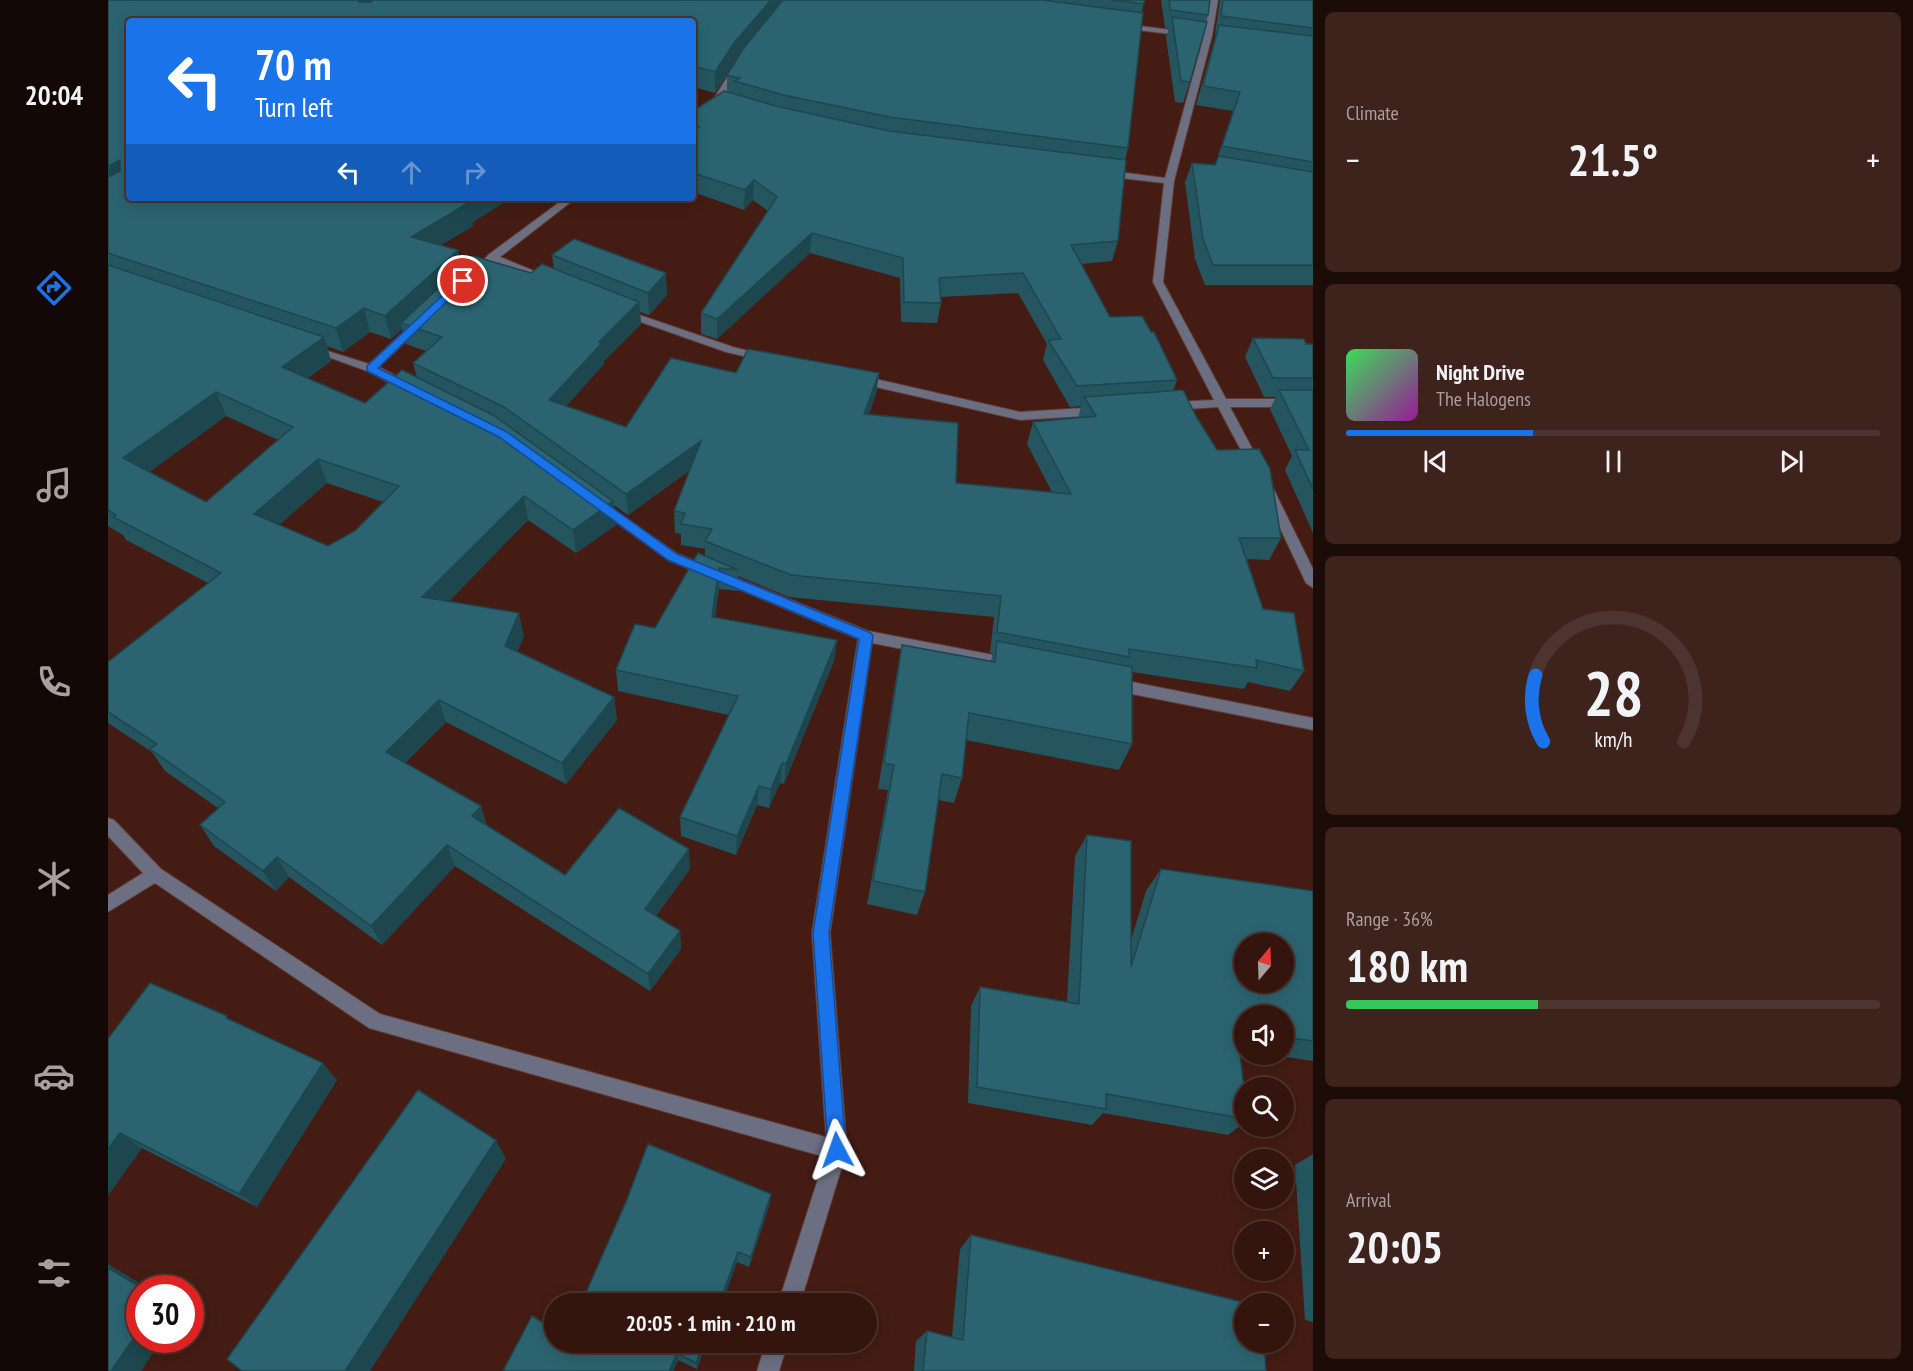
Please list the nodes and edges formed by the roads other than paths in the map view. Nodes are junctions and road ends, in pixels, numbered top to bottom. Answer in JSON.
{"nodes":[{"id":1,"x":1214,"y":0,"type":"edge"},
{"id":2,"x":1113,"y":25,"type":"edge"},
{"id":3,"x":1214,"y":37,"type":"junction"},
{"id":4,"x":745,"y":59,"type":"edge"},
{"id":5,"x":716,"y":102,"type":"junction"},
{"id":6,"x":726,"y":105,"type":"edge"},
{"id":7,"x":696,"y":113,"type":"edge"},
{"id":8,"x":1089,"y":171,"type":"edge"},
{"id":9,"x":1169,"y":181,"type":"junction"},
{"id":10,"x":566,"y":201,"type":"edge"},
{"id":11,"x":492,"y":257,"type":"junction"},
{"id":12,"x":478,"y":269,"type":"edge"},
{"id":13,"x":556,"y":284,"type":"edge"},
{"id":14,"x":609,"y":307,"type":"edge"},
{"id":15,"x":430,"y":313,"type":"edge"},
{"id":16,"x":303,"y":346,"type":"edge"},
{"id":17,"x":776,"y":360,"type":"edge"},
{"id":18,"x":371,"y":368,"type":"junction"},
{"id":19,"x":846,"y":376,"type":"edge"},
{"id":20,"x":422,"y":394,"type":"edge"},
{"id":21,"x":1224,"y":403,"type":"junction"},
{"id":22,"x":1313,"y":403,"type":"edge"},
{"id":23,"x":1164,"y":406,"type":"edge"},
{"id":24,"x":1116,"y":410,"type":"edge"},
{"id":25,"x":588,"y":495,"type":"edge"},
{"id":26,"x":1313,"y":583,"type":"edge"},
{"id":27,"x":866,"y":636,"type":"junction"},
{"id":28,"x":1019,"y":666,"type":"edge"},
{"id":29,"x":1101,"y":682,"type":"edge"},
{"id":30,"x":1313,"y":724,"type":"edge"},
{"id":31,"x":108,"y":825,"type":"edge"},
{"id":32,"x":155,"y":874,"type":"junction"},
{"id":33,"x":108,"y":904,"type":"edge"},
{"id":34,"x":837,"y":1150,"type":"junction"},
{"id":35,"x":792,"y":1293,"type":"edge"},
{"id":36,"x":774,"y":1353,"type":"edge"},
{"id":37,"x":768,"y":1371,"type":"edge"}],
"edges":[{"from":1,"to":3,"type":"street"},
{"from":2,"to":3,"type":"street"},
{"from":3,"to":9,"type":"street"},
{"from":4,"to":5,"type":"street"},
{"from":5,"to":6,"type":"street"},
{"from":5,"to":7,"type":"street"},
{"from":8,"to":9,"type":"street"},
{"from":9,"to":21,"type":"street"},
{"from":10,"to":11,"type":"street"},
{"from":11,"to":12,"type":"street"},
{"from":11,"to":13,"type":"street"},
{"from":14,"to":17,"type":"street"},
{"from":15,"to":18,"type":"street"},
{"from":16,"to":18,"type":"street"},
{"from":18,"to":20,"type":"street"},
{"from":19,"to":24,"type":"street"},
{"from":21,"to":22,"type":"street"},
{"from":21,"to":23,"type":"street"},
{"from":21,"to":26,"type":"street"},
{"from":25,"to":27,"type":"street"},
{"from":27,"to":28,"type":"street"},
{"from":27,"to":34,"type":"street"},
{"from":29,"to":30,"type":"street"},
{"from":31,"to":32,"type":"street"},
{"from":32,"to":33,"type":"street"},
{"from":32,"to":34,"type":"street"},
{"from":34,"to":35,"type":"street"},
{"from":36,"to":37,"type":"street"}]}
